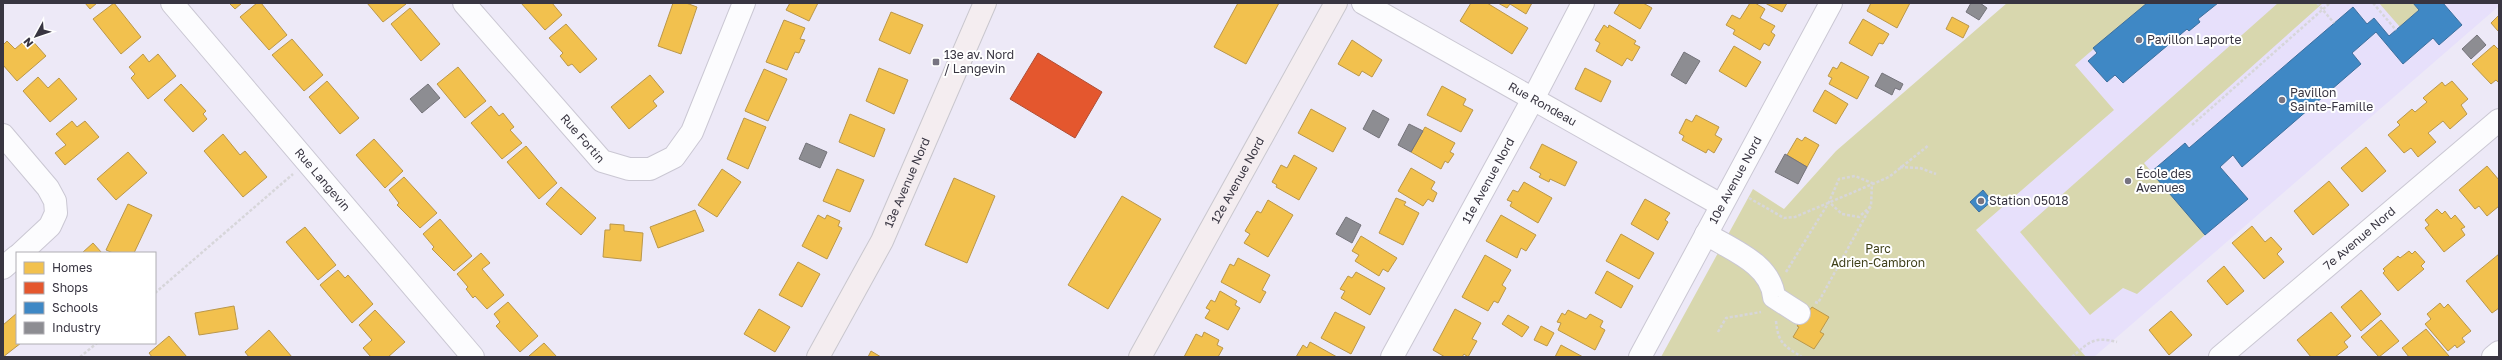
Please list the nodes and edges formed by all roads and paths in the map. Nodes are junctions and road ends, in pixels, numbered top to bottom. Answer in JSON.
{"nodes":[{"id":1,"x":172,"y":3,"type":"edge"},
{"id":2,"x":464,"y":3,"type":"edge"},
{"id":3,"x":744,"y":3,"type":"edge"},
{"id":4,"x":985,"y":3,"type":"edge"},
{"id":5,"x":1336,"y":3,"type":"edge"},
{"id":6,"x":1363,"y":3,"type":"edge"},
{"id":7,"x":1583,"y":3,"type":"edge"},
{"id":8,"x":1831,"y":3,"type":"edge"},
{"id":9,"x":2316,"y":3,"type":"edge"},
{"id":10,"x":2330,"y":3,"type":"edge"},
{"id":11,"x":2373,"y":3,"type":"edge"},
{"id":12,"x":2323,"y":10,"type":"junction"},
{"id":13,"x":2334,"y":23,"type":"dead end"},
{"id":14,"x":2396,"y":30,"type":"dead end"},
{"id":15,"x":1533,"y":99,"type":"junction"},
{"id":16,"x":2499,"y":120,"type":"edge"},
{"id":17,"x":2192,"y":125,"type":"dead end"},
{"id":18,"x":3,"y":134,"type":"edge"},
{"id":19,"x":1929,"y":145,"type":"dead end"},
{"id":20,"x":307,"y":162,"type":"junction"},
{"id":21,"x":1900,"y":167,"type":"junction"},
{"id":22,"x":1936,"y":174,"type":"dead end"},
{"id":23,"x":1872,"y":184,"type":"junction"},
{"id":24,"x":1726,"y":196,"type":"junction"},
{"id":25,"x":1829,"y":202,"type":"junction"},
{"id":26,"x":1871,"y":206,"type":"junction"},
{"id":27,"x":1706,"y":234,"type":"junction"},
{"id":28,"x":22,"y":252,"type":"edge"},
{"id":29,"x":16,"y":257,"type":"edge"},
{"id":30,"x":3,"y":268,"type":"edge"},
{"id":31,"x":156,"y":292,"type":"edge"},
{"id":32,"x":1775,"y":299,"type":"junction"},
{"id":33,"x":1805,"y":307,"type":"joint"},
{"id":34,"x":1718,"y":332,"type":"dead end"},
{"id":35,"x":2117,"y":342,"type":"dead end"},
{"id":36,"x":95,"y":344,"type":"edge"},
{"id":37,"x":2499,"y":352,"type":"edge"},
{"id":38,"x":80,"y":357,"type":"edge"},
{"id":39,"x":473,"y":357,"type":"edge"},
{"id":40,"x":818,"y":357,"type":"edge"},
{"id":41,"x":1140,"y":357,"type":"edge"},
{"id":42,"x":1392,"y":357,"type":"edge"},
{"id":43,"x":1640,"y":357,"type":"edge"},
{"id":44,"x":1802,"y":357,"type":"edge"},
{"id":45,"x":2072,"y":357,"type":"edge"},
{"id":46,"x":2220,"y":357,"type":"edge"},
{"id":47,"x":2493,"y":357,"type":"edge"}],
"edges":[{"from":1,"to":20,"type":"street","name":"Rue Langevin"},
{"from":2,"to":3,"type":"street","name":"Rue Fortin"},
{"from":4,"to":40,"type":"main road","name":"13e Avenue Nord"},
{"from":5,"to":41,"type":"main road","name":"12e Avenue Nord"},
{"from":6,"to":15,"type":"street","name":"Rue Rondeau"},
{"from":7,"to":15,"type":"street","name":"11e Avenue Nord"},
{"from":8,"to":24,"type":"street","name":"10e Avenue Nord"},
{"from":9,"to":12,"type":"path"},
{"from":10,"to":12,"type":"path"},
{"from":11,"to":14,"type":"path"},
{"from":12,"to":13,"type":"path"},
{"from":12,"to":17,"type":"path"},
{"from":15,"to":24,"type":"street","name":"Rue Rondeau"},
{"from":15,"to":42,"type":"street","name":"11e Avenue Nord"},
{"from":16,"to":46,"type":"street","name":"7e Avenue Nord"},
{"from":18,"to":28,"type":"street"},
{"from":19,"to":21,"type":"path"},
{"from":20,"to":31,"type":"path"},
{"from":20,"to":39,"type":"street","name":"Rue Langevin"},
{"from":21,"to":22,"type":"path"},
{"from":21,"to":23,"type":"path"},
{"from":23,"to":25,"type":"path"},
{"from":23,"to":25,"type":"path"},
{"from":23,"to":26,"type":"path"},
{"from":24,"to":25,"type":"path"},
{"from":24,"to":27,"type":"street","name":"10e Avenue Nord"},
{"from":25,"to":26,"type":"path"},
{"from":25,"to":32,"type":"path"},
{"from":26,"to":33,"type":"path"},
{"from":27,"to":32,"type":"street"},
{"from":27,"to":43,"type":"street","name":"10e Avenue Nord"},
{"from":29,"to":30,"type":"street"},
{"from":32,"to":33,"type":"street"},
{"from":32,"to":34,"type":"path"},
{"from":32,"to":44,"type":"path"},
{"from":35,"to":45,"type":"path"},
{"from":36,"to":38,"type":"path"},
{"from":37,"to":47,"type":"street"}]}
